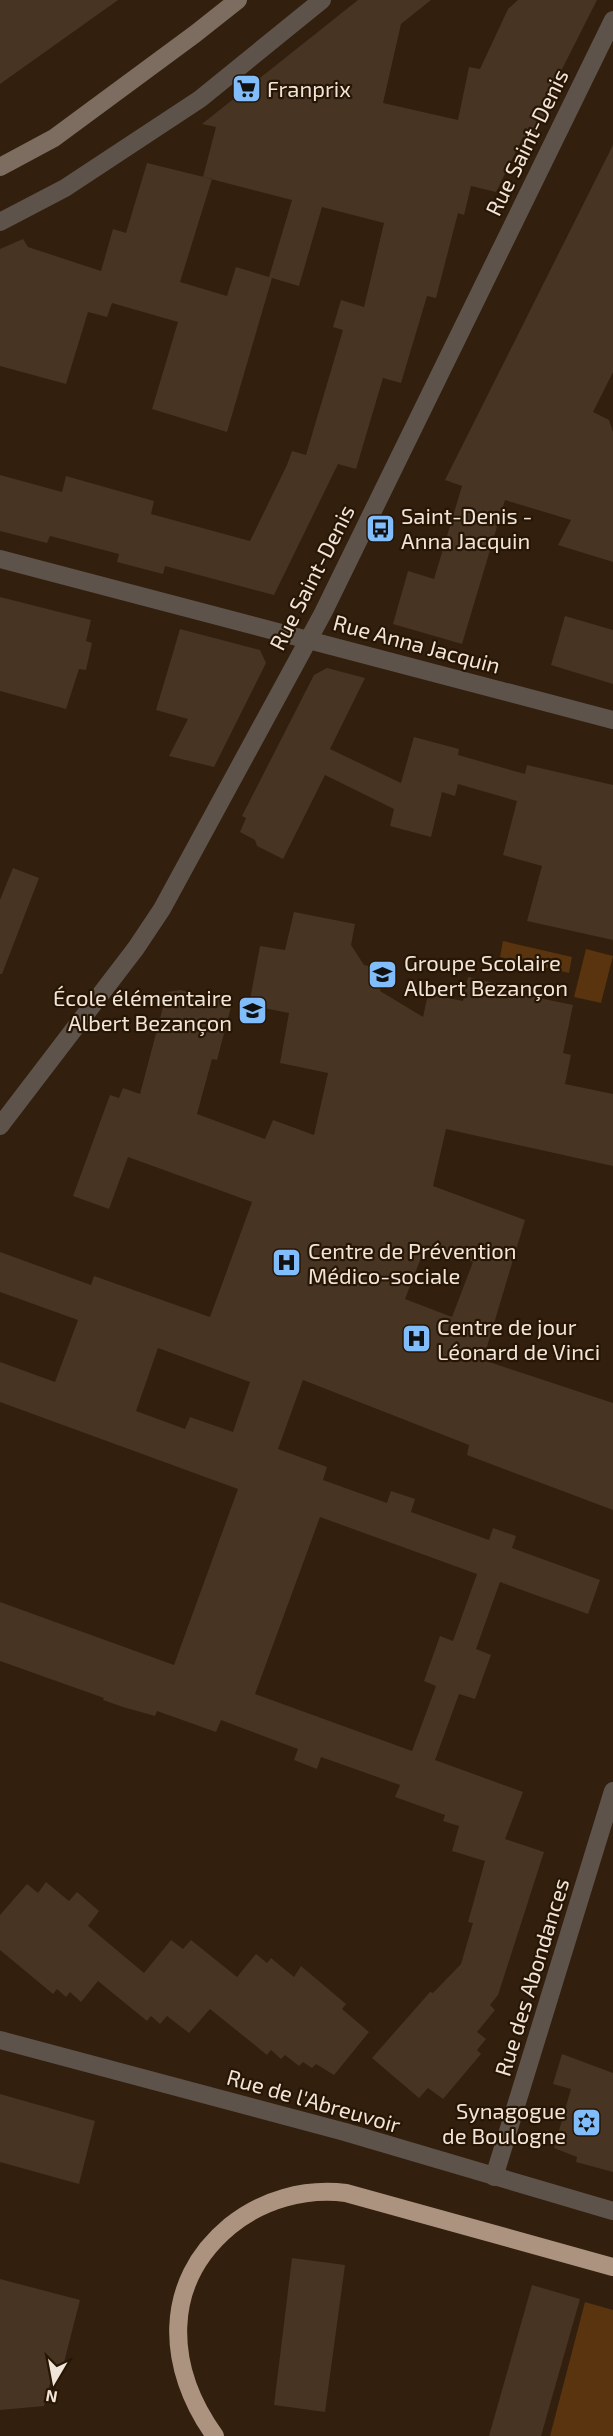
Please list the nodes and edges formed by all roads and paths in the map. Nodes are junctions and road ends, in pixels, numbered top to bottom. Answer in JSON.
{"nodes":[{"id":1,"x":238,"y":0,"type":"edge"},
{"id":2,"x":322,"y":0,"type":"edge"},
{"id":3,"x":613,"y":20,"type":"edge"},
{"id":4,"x":0,"y":167,"type":"edge"},
{"id":5,"x":0,"y":222,"type":"edge"},
{"id":6,"x":0,"y":559,"type":"edge"},
{"id":7,"x":309,"y":639,"type":"junction"},
{"id":8,"x":613,"y":720,"type":"edge"},
{"id":9,"x":0,"y":1126,"type":"edge"},
{"id":10,"x":613,"y":1791,"type":"edge"},
{"id":11,"x":0,"y":2040,"type":"edge"},
{"id":12,"x":494,"y":2177,"type":"junction"},
{"id":13,"x":613,"y":2211,"type":"edge"},
{"id":14,"x":613,"y":2267,"type":"edge"},
{"id":15,"x":215,"y":2436,"type":"edge"}],
"edges":[{"from":1,"to":4,"type":"main road"},
{"from":2,"to":5,"type":"street"},
{"from":3,"to":7,"type":"street","name":"Rue Saint-Denis"},
{"from":6,"to":7,"type":"street","name":"Rue Anna Jacquin"},
{"from":7,"to":8,"type":"street","name":"Rue Anna Jacquin"},
{"from":7,"to":9,"type":"street","name":"Rue Saint-Denis"},
{"from":10,"to":12,"type":"street","name":"Rue des Abondances"},
{"from":11,"to":12,"type":"street","name":"Rue de l'Abreuvoir"},
{"from":12,"to":13,"type":"street","name":"Rue de l'Abreuvoir"},
{"from":14,"to":15,"type":"highway"}]}
